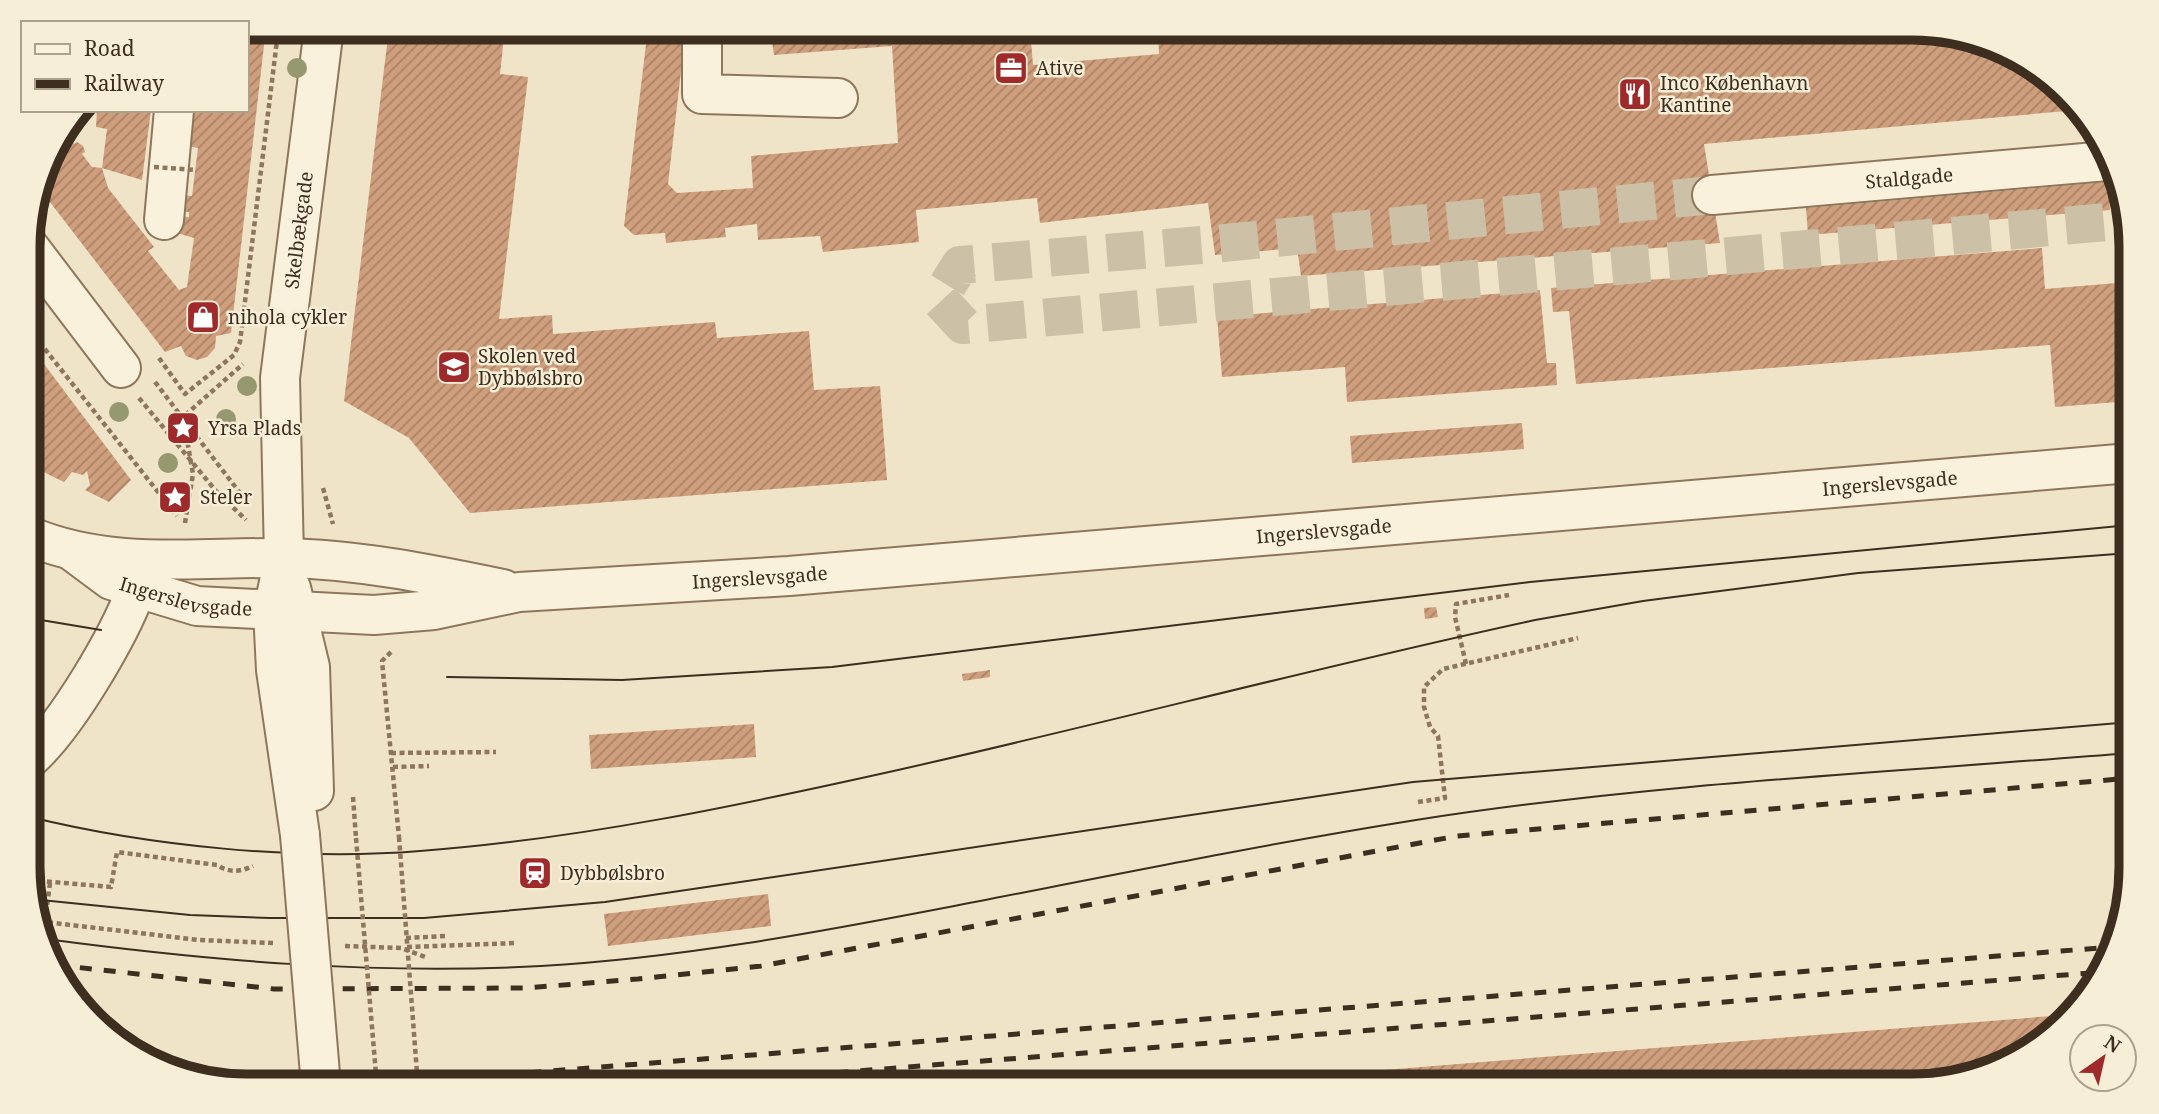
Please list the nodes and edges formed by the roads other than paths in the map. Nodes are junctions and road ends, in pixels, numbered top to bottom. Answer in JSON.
{"nodes":[{"id":1,"x":304,"y":40,"type":"edge"},
{"id":2,"x":702,"y":40,"type":"edge"},
{"id":3,"x":838,"y":98,"type":"dead end"},
{"id":4,"x":174,"y":112,"type":"edge"},
{"id":5,"x":2100,"y":162,"type":"edge"},
{"id":6,"x":1712,"y":195,"type":"tunnel mouth"},
{"id":7,"x":164,"y":220,"type":"dead end"},
{"id":8,"x":41,"y":235,"type":"edge"},
{"id":9,"x":121,"y":368,"type":"road end"},
{"id":10,"x":2119,"y":464,"type":"edge"},
{"id":11,"x":41,"y":540,"type":"edge"},
{"id":12,"x":72,"y":551,"type":"junction"},
{"id":13,"x":284,"y":558,"type":"junction"},
{"id":14,"x":136,"y":590,"type":"junction"},
{"id":15,"x":519,"y":592,"type":"junction"},
{"id":16,"x":285,"y":612,"type":"junction"},
{"id":17,"x":40,"y":749,"type":"edge"},
{"id":18,"x":320,"y":1074,"type":"edge"}],
"edges":[{"from":1,"to":13,"type":"street","name":"Skelbækgade"},
{"from":2,"to":3,"type":"street"},
{"from":4,"to":7,"type":"street"},
{"from":5,"to":6,"type":"street","name":"Staldgade"},
{"from":8,"to":9,"type":"street"},
{"from":10,"to":15,"type":"street","name":"Ingerslevsgade"},
{"from":11,"to":12,"type":"street","name":"Ingerslevsgade"},
{"from":12,"to":13,"type":"street","name":"Ingerslevsgade"},
{"from":12,"to":14,"type":"street","name":"Ingerslevsgade"},
{"from":13,"to":15,"type":"street","name":"Ingerslevsgade"},
{"from":13,"to":16,"type":"street"},
{"from":14,"to":16,"type":"street","name":"Ingerslevsgade"},
{"from":14,"to":17,"type":"street"},
{"from":15,"to":16,"type":"street","name":"Ingerslevsgade"},
{"from":16,"to":18,"type":"street","bridge":true}]}
